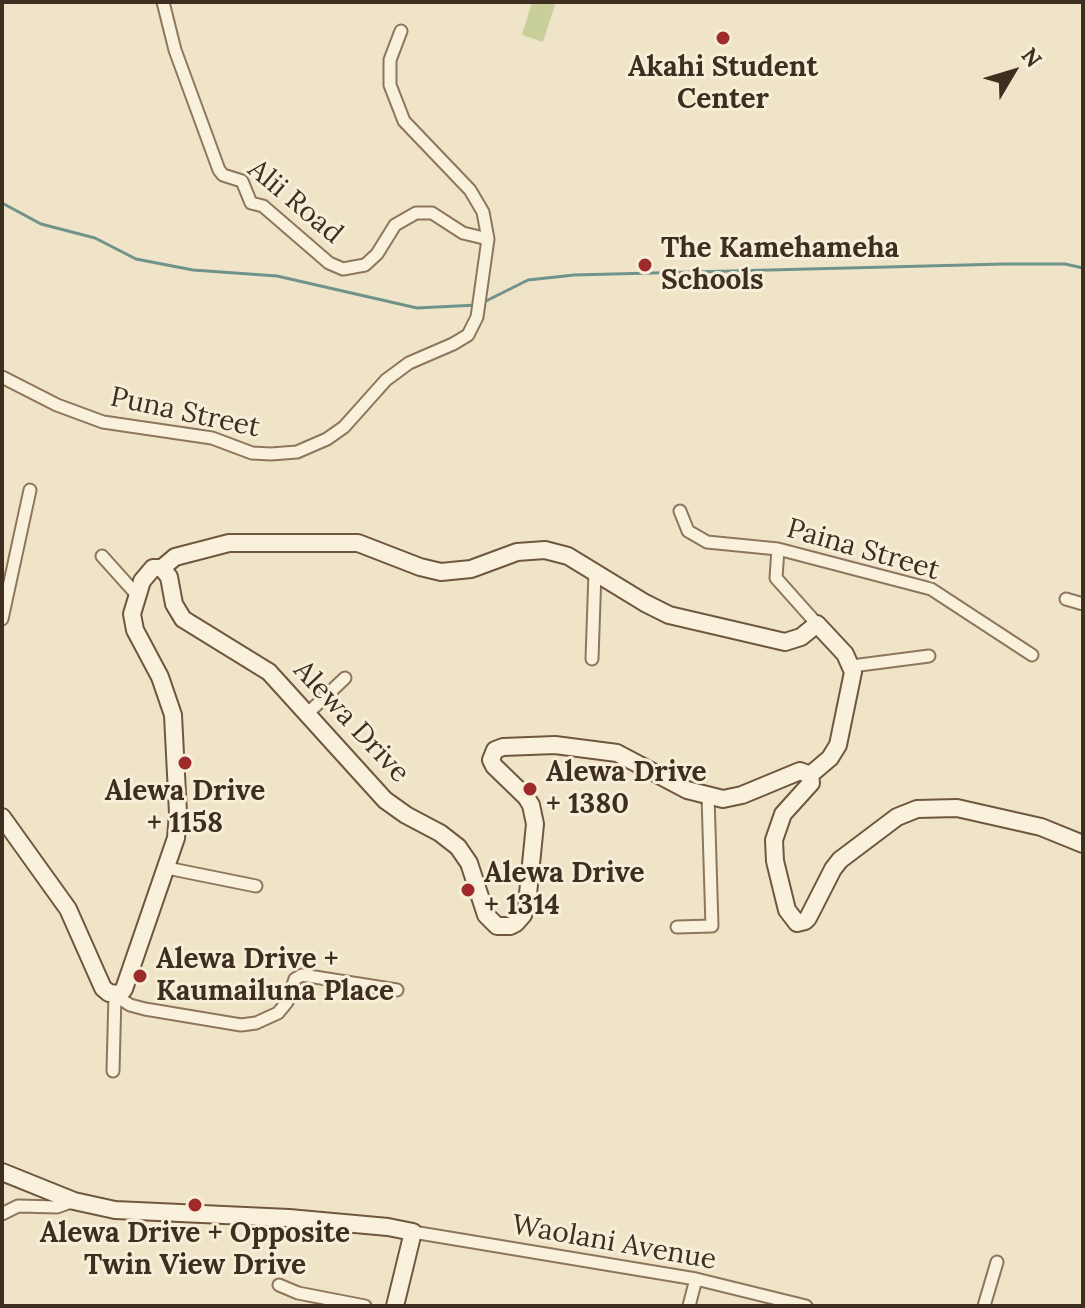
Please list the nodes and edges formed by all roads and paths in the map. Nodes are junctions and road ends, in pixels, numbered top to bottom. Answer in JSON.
{"nodes":[{"id":1,"x":163,"y":2,"type":"edge"},
{"id":2,"x":401,"y":31,"type":"dead end"},
{"id":3,"x":488,"y":239,"type":"junction"},
{"id":4,"x":2,"y":377,"type":"edge"},
{"id":5,"x":30,"y":490,"type":"dead end"},
{"id":6,"x":680,"y":511,"type":"dead end"},
{"id":7,"x":778,"y":549,"type":"junction"},
{"id":8,"x":102,"y":556,"type":"dead end"},
{"id":9,"x":162,"y":568,"type":"junction"},
{"id":10,"x":595,"y":572,"type":"junction"},
{"id":11,"x":137,"y":595,"type":"junction"},
{"id":12,"x":1066,"y":599,"type":"dead end"},
{"id":13,"x":1083,"y":604,"type":"edge"},
{"id":14,"x":2,"y":619,"type":"edge"},
{"id":15,"x":817,"y":624,"type":"junction"},
{"id":16,"x":1032,"y":655,"type":"dead end"},
{"id":17,"x":929,"y":656,"type":"dead end"},
{"id":18,"x":592,"y":659,"type":"dead end"},
{"id":19,"x":852,"y":666,"type":"junction"},
{"id":20,"x":345,"y":678,"type":"dead end"},
{"id":21,"x":308,"y":713,"type":"junction"},
{"id":22,"x":810,"y":775,"type":"junction"},
{"id":23,"x":708,"y":796,"type":"junction"},
{"id":24,"x":2,"y":817,"type":"edge"},
{"id":25,"x":1083,"y":844,"type":"edge"},
{"id":26,"x":167,"y":868,"type":"junction"},
{"id":27,"x":256,"y":886,"type":"dead end"},
{"id":28,"x":677,"y":927,"type":"dead end"},
{"id":29,"x":397,"y":990,"type":"dead end"},
{"id":30,"x":115,"y":995,"type":"junction"},
{"id":31,"x":113,"y":1071,"type":"dead end"},
{"id":32,"x":2,"y":1172,"type":"edge"},
{"id":33,"x":74,"y":1201,"type":"junction"},
{"id":34,"x":2,"y":1214,"type":"edge"},
{"id":35,"x":413,"y":1232,"type":"junction"},
{"id":36,"x":997,"y":1262,"type":"dead end"},
{"id":37,"x":696,"y":1279,"type":"junction"},
{"id":38,"x":279,"y":1285,"type":"dead end"},
{"id":39,"x":365,"y":1306,"type":"edge"},
{"id":40,"x":395,"y":1306,"type":"edge"},
{"id":41,"x":689,"y":1306,"type":"edge"},
{"id":42,"x":806,"y":1306,"type":"edge"},
{"id":43,"x":984,"y":1306,"type":"edge"}],
"edges":[{"from":1,"to":3,"type":"street","name":"Alii Road"},
{"from":2,"to":3,"type":"street"},
{"from":3,"to":4,"type":"street","name":"Puna Street"},
{"from":5,"to":14,"type":"street"},
{"from":6,"to":7,"type":"street","name":"Paina Street"},
{"from":7,"to":15,"type":"street"},
{"from":7,"to":16,"type":"street","name":"Paina Street"},
{"from":8,"to":11,"type":"street"},
{"from":9,"to":10,"type":"street"},
{"from":9,"to":11,"type":"street"},
{"from":9,"to":21,"type":"street","name":"Alewa Drive"},
{"from":10,"to":15,"type":"street"},
{"from":10,"to":18,"type":"street"},
{"from":11,"to":26,"type":"street"},
{"from":12,"to":13,"type":"street"},
{"from":15,"to":19,"type":"street"},
{"from":17,"to":19,"type":"street"},
{"from":19,"to":22,"type":"street"},
{"from":20,"to":21,"type":"street"},
{"from":21,"to":23,"type":"street","name":"Alewa Drive"},
{"from":22,"to":23,"type":"street","name":"Alewa Drive"},
{"from":22,"to":25,"type":"street"},
{"from":23,"to":28,"type":"street"},
{"from":24,"to":30,"type":"street"},
{"from":26,"to":27,"type":"street"},
{"from":26,"to":30,"type":"street"},
{"from":29,"to":30,"type":"street"},
{"from":30,"to":31,"type":"street"},
{"from":32,"to":33,"type":"street"},
{"from":33,"to":34,"type":"street"},
{"from":33,"to":35,"type":"street"},
{"from":35,"to":37,"type":"street","name":"Waolani Avenue"},
{"from":35,"to":40,"type":"street"},
{"from":36,"to":43,"type":"street"},
{"from":37,"to":41,"type":"street"},
{"from":37,"to":42,"type":"street","name":"Waolani Avenue"},
{"from":38,"to":39,"type":"street"}]}
